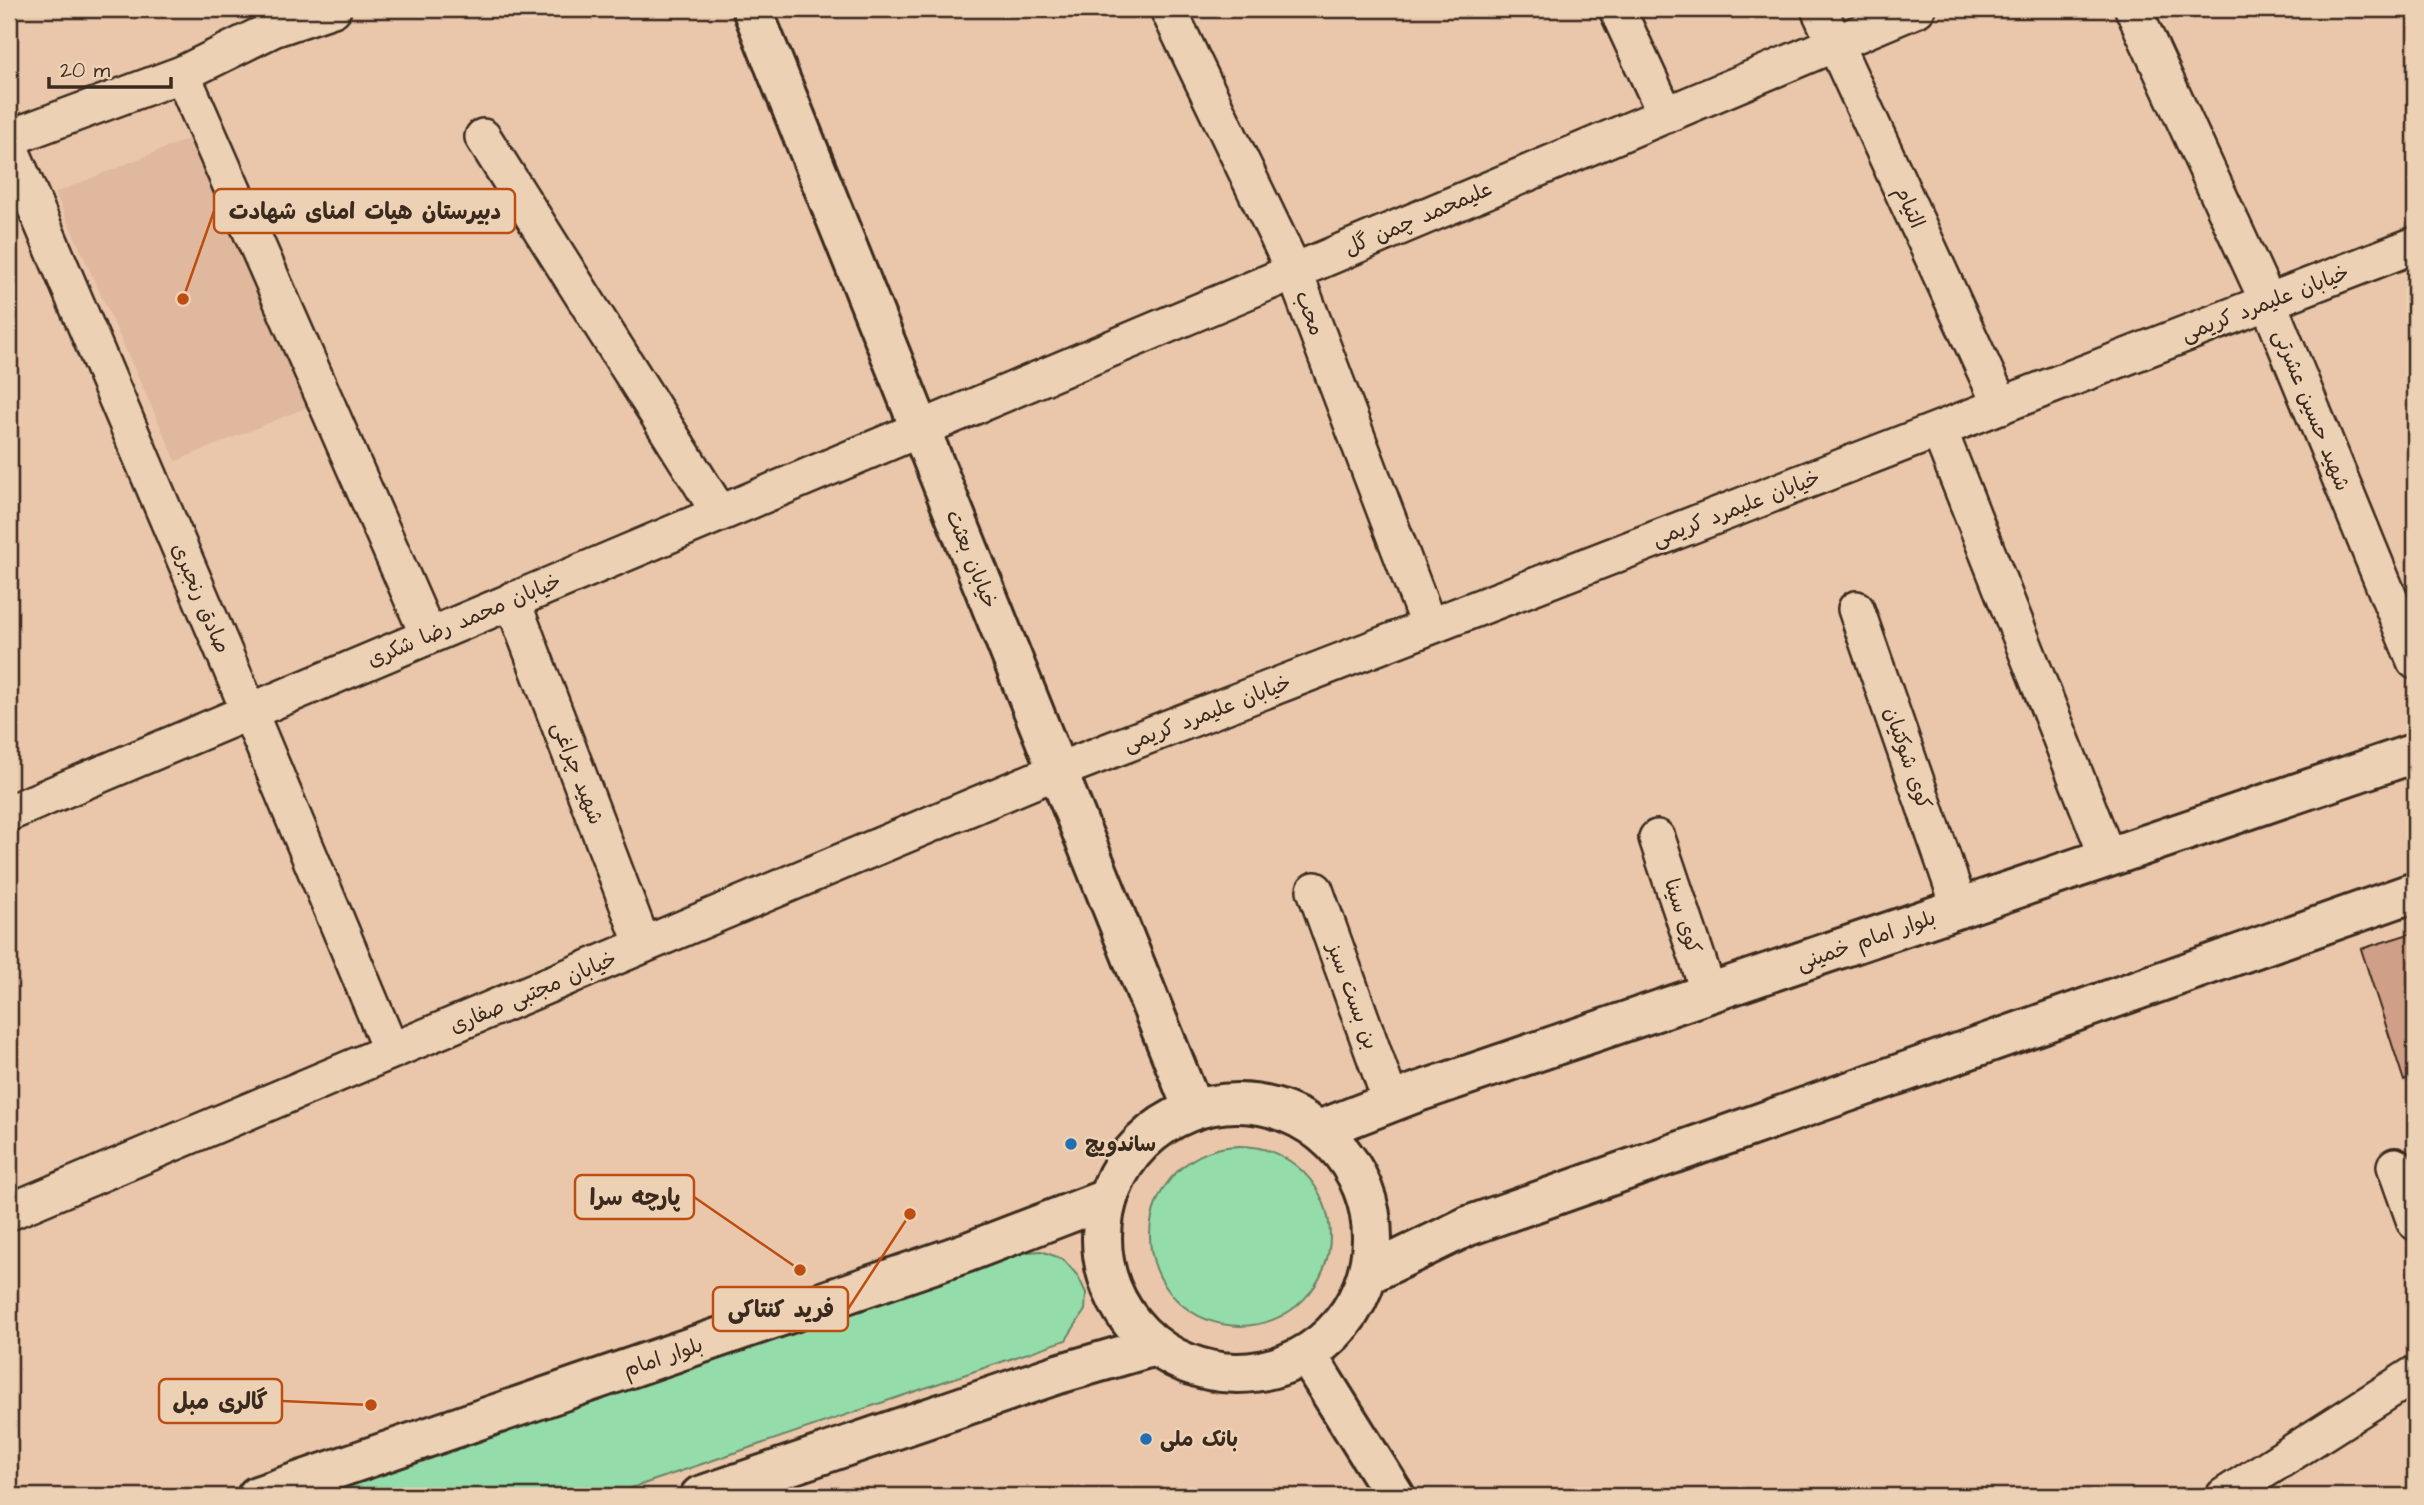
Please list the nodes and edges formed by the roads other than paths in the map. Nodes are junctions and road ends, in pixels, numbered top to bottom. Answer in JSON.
{"nodes":[{"id":1,"x":333,"y":9,"type":"edge"},
{"id":2,"x":752,"y":9,"type":"edge"},
{"id":3,"x":1168,"y":9,"type":"edge"},
{"id":4,"x":1617,"y":9,"type":"edge"},
{"id":5,"x":1819,"y":9,"type":"edge"},
{"id":6,"x":1917,"y":9,"type":"edge"},
{"id":7,"x":2133,"y":9,"type":"edge"},
{"id":8,"x":269,"y":19,"type":"edge"},
{"id":9,"x":1835,"y":43,"type":"junction"},
{"id":10,"x":182,"y":74,"type":"junction"},
{"id":11,"x":1666,"y":115,"type":"junction"},
{"id":12,"x":483,"y":137,"type":"dead end"},
{"id":13,"x":9,"y":138,"type":"edge"},
{"id":14,"x":9,"y":145,"type":"edge"},
{"id":15,"x":2415,"y":245,"type":"edge"},
{"id":16,"x":1294,"y":271,"type":"junction"},
{"id":17,"x":2268,"y":302,"type":"junction"},
{"id":18,"x":2001,"y":406,"type":"junction"},
{"id":19,"x":919,"y":428,"type":"junction"},
{"id":20,"x":1939,"y":430,"type":"junction"},
{"id":21,"x":719,"y":512,"type":"junction"},
{"id":22,"x":512,"y":600,"type":"junction"},
{"id":23,"x":1856,"y":609,"type":"dead end"},
{"id":24,"x":1429,"y":627,"type":"junction"},
{"id":25,"x":428,"y":635,"type":"junction"},
{"id":26,"x":2415,"y":661,"type":"edge"},
{"id":27,"x":249,"y":711,"type":"junction"},
{"id":28,"x":2415,"y":753,"type":"edge"},
{"id":29,"x":1057,"y":771,"type":"junction"},
{"id":30,"x":9,"y":813,"type":"edge"},
{"id":31,"x":1657,"y":838,"type":"dead end"},
{"id":32,"x":2108,"y":858,"type":"junction"},
{"id":33,"x":1315,"y":890,"type":"dead end"},
{"id":34,"x":2415,"y":892,"type":"edge"},
{"id":35,"x":1960,"y":908,"type":"junction"},
{"id":36,"x":643,"y":945,"type":"junction"},
{"id":37,"x":1709,"y":993,"type":"junction"},
{"id":38,"x":391,"y":1052,"type":"junction"},
{"id":39,"x":1391,"y":1102,"type":"junction"},
{"id":40,"x":1193,"y":1109,"type":"junction"},
{"id":41,"x":1319,"y":1130,"type":"junction"},
{"id":42,"x":2395,"y":1166,"type":"dead end"},
{"id":43,"x":1106,"y":1199,"type":"junction"},
{"id":44,"x":9,"y":1212,"type":"edge"},
{"id":45,"x":2415,"y":1222,"type":"edge"},
{"id":46,"x":1369,"y":1274,"type":"junction"},
{"id":47,"x":1155,"y":1346,"type":"junction"},
{"id":48,"x":1307,"y":1354,"type":"junction"},
{"id":49,"x":2415,"y":1374,"type":"edge"},
{"id":50,"x":2230,"y":1495,"type":"edge"},
{"id":51,"x":257,"y":1496,"type":"edge"},
{"id":52,"x":700,"y":1496,"type":"edge"},
{"id":53,"x":1395,"y":1496,"type":"edge"}],
"edges":[{"from":1,"to":8,"type":"street"},
{"from":2,"to":19,"type":"main road","name":"خیابان بعثت"},
{"from":3,"to":16,"type":"street","name":"محب"},
{"from":4,"to":11,"type":"street"},
{"from":5,"to":9,"type":"street","name":"التیام"},
{"from":6,"to":9,"type":"street","name":"علیمحمد چمن گل"},
{"from":7,"to":17,"type":"street","name":"شهید حسین عشرتی"},
{"from":8,"to":10,"type":"street"},
{"from":9,"to":11,"type":"street","name":"علیمحمد چمن گل"},
{"from":9,"to":18,"type":"street","name":"التیام"},
{"from":10,"to":13,"type":"street"},
{"from":10,"to":25,"type":"street"},
{"from":11,"to":16,"type":"street","name":"علیمحمد چمن گل"},
{"from":12,"to":21,"type":"street"},
{"from":14,"to":27,"type":"street","name":"صادق رنجبری"},
{"from":15,"to":17,"type":"street","name":"خیابان علیمرد کریمی"},
{"from":16,"to":19,"type":"street","name":"علیمحمد چمن گل"},
{"from":16,"to":24,"type":"street","name":"محب"},
{"from":17,"to":18,"type":"street","name":"خیابان علیمرد کریمی"},
{"from":17,"to":26,"type":"street","name":"شهید حسین عشرتی"},
{"from":18,"to":20,"type":"street","name":"خیابان علیمرد کریمی"},
{"from":19,"to":21,"type":"street","name":"خیابان محمد رضا شکری"},
{"from":19,"to":29,"type":"main road","name":"خیابان بعثت"},
{"from":20,"to":24,"type":"street","name":"خیابان علیمرد کریمی"},
{"from":20,"to":32,"type":"street"},
{"from":21,"to":22,"type":"street","name":"خیابان محمد رضا شکری"},
{"from":22,"to":25,"type":"street","name":"خیابان محمد رضا شکری"},
{"from":22,"to":36,"type":"street","name":"شهید چراغی"},
{"from":23,"to":35,"type":"street","name":"کوی شوکتیان"},
{"from":24,"to":29,"type":"street","name":"خیابان علیمرد کریمی"},
{"from":25,"to":27,"type":"street","name":"خیابان محمد رضا شکری"},
{"from":27,"to":30,"type":"street","name":"خیابان محمد رضا شکری"},
{"from":27,"to":38,"type":"street","name":"صادق رنجبری"},
{"from":28,"to":32,"type":"main road","name":"بلوار امام خمینی"},
{"from":29,"to":36,"type":"street","name":"خیابان مجتبی صفاری"},
{"from":29,"to":40,"type":"main road","name":"خیابان بعثت"},
{"from":31,"to":37,"type":"street","name":"کوی سینا"},
{"from":32,"to":35,"type":"main road","name":"بلوار امام خمینی"},
{"from":33,"to":39,"type":"street","name":"بن بست سبز"},
{"from":34,"to":46,"type":"main road"},
{"from":35,"to":37,"type":"main road","name":"بلوار امام خمینی"},
{"from":36,"to":38,"type":"street","name":"خیابان مجتبی صفاری"},
{"from":37,"to":39,"type":"main road","name":"بلوار امام خمینی"},
{"from":38,"to":44,"type":"street","name":"خیابان مجتبی صفاری"},
{"from":39,"to":41,"type":"main road","name":"بلوار امام خمینی"},
{"from":40,"to":41,"type":"main road"},
{"from":40,"to":43,"type":"main road"},
{"from":41,"to":46,"type":"main road"},
{"from":42,"to":45,"type":"street"},
{"from":43,"to":47,"type":"main road"},
{"from":43,"to":51,"type":"main road","name":"بلوار امام"},
{"from":46,"to":48,"type":"main road"},
{"from":47,"to":48,"type":"main road"},
{"from":47,"to":52,"type":"main road"},
{"from":48,"to":53,"type":"main road"},
{"from":49,"to":50,"type":"street"}]}
